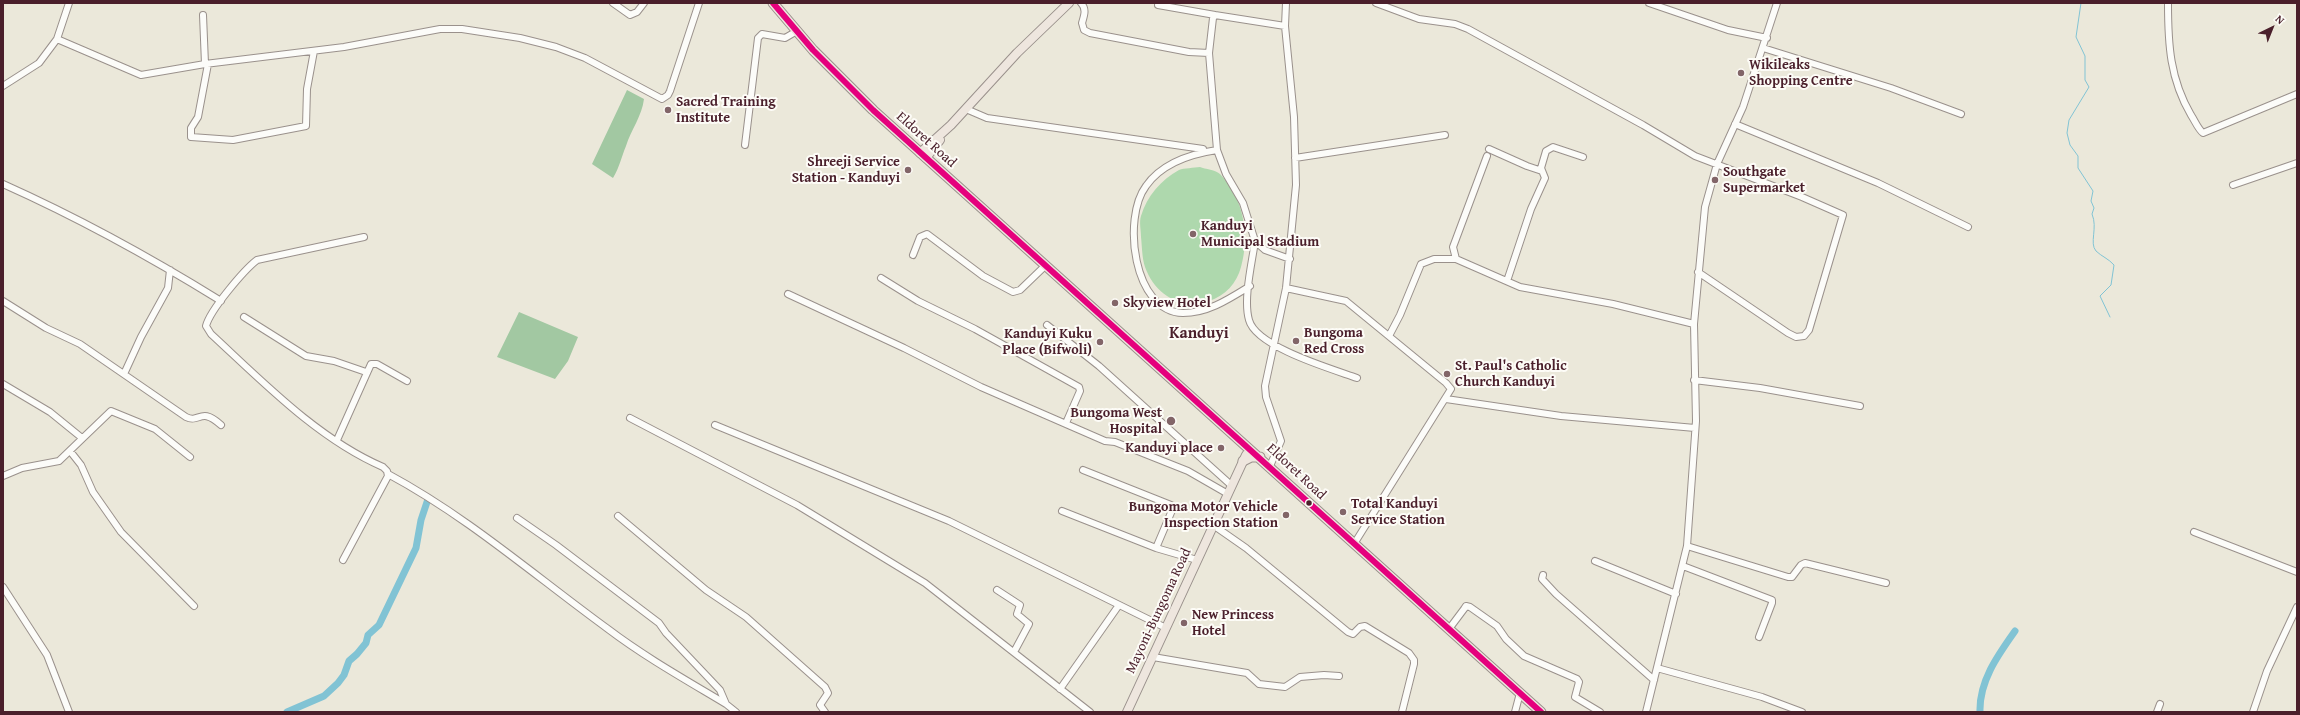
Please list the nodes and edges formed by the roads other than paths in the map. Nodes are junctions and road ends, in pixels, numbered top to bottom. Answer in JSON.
{"nodes":[{"id":1,"x":70,"y":3,"type":"edge"},
{"id":2,"x":613,"y":3,"type":"edge"},
{"id":3,"x":644,"y":3,"type":"edge"},
{"id":4,"x":699,"y":3,"type":"edge"},
{"id":5,"x":773,"y":3,"type":"edge"},
{"id":6,"x":1069,"y":3,"type":"edge"},
{"id":7,"x":1081,"y":3,"type":"edge"},
{"id":8,"x":1286,"y":3,"type":"edge"},
{"id":9,"x":1376,"y":3,"type":"edge"},
{"id":10,"x":1649,"y":3,"type":"edge"},
{"id":11,"x":1777,"y":3,"type":"edge"},
{"id":12,"x":2168,"y":3,"type":"edge"},
{"id":13,"x":1158,"y":5,"type":"dead end"},
{"id":14,"x":203,"y":15,"type":"dead end"},
{"id":15,"x":1215,"y":15,"type":"junction"},
{"id":16,"x":1285,"y":26,"type":"junction"},
{"id":17,"x":797,"y":31,"type":"junction"},
{"id":18,"x":1767,"y":38,"type":"junction"},
{"id":19,"x":58,"y":39,"type":"junction"},
{"id":20,"x":1763,"y":48,"type":"junction"},
{"id":21,"x":314,"y":51,"type":"junction"},
{"id":22,"x":1209,"y":54,"type":"junction"},
{"id":23,"x":206,"y":64,"type":"junction"},
{"id":24,"x":3,"y":86,"type":"edge"},
{"id":25,"x":2297,"y":94,"type":"edge"},
{"id":26,"x":966,"y":109,"type":"junction"},
{"id":27,"x":1961,"y":114,"type":"dead end"},
{"id":28,"x":1735,"y":124,"type":"junction"},
{"id":29,"x":1445,"y":135,"type":"dead end"},
{"id":30,"x":745,"y":145,"type":"dead end"},
{"id":31,"x":1489,"y":149,"type":"dead end"},
{"id":32,"x":1217,"y":150,"type":"junction"},
{"id":33,"x":924,"y":154,"type":"junction"},
{"id":34,"x":1487,"y":156,"type":"dead end"},
{"id":35,"x":1583,"y":157,"type":"dead end"},
{"id":36,"x":1295,"y":158,"type":"junction"},
{"id":37,"x":2297,"y":163,"type":"edge"},
{"id":38,"x":1717,"y":164,"type":"junction"},
{"id":39,"x":1542,"y":171,"type":"junction"},
{"id":40,"x":3,"y":184,"type":"edge"},
{"id":41,"x":2233,"y":185,"type":"dead end"},
{"id":42,"x":1968,"y":227,"type":"dead end"},
{"id":43,"x":364,"y":237,"type":"dead end"},
{"id":44,"x":1255,"y":241,"type":"junction"},
{"id":45,"x":913,"y":254,"type":"dead end"},
{"id":46,"x":1290,"y":259,"type":"junction"},
{"id":47,"x":1456,"y":259,"type":"junction"},
{"id":48,"x":1046,"y":265,"type":"junction"},
{"id":49,"x":170,"y":270,"type":"junction"},
{"id":50,"x":1698,"y":272,"type":"junction"},
{"id":51,"x":881,"y":278,"type":"dead end"},
{"id":52,"x":1507,"y":281,"type":"junction"},
{"id":53,"x":1250,"y":286,"type":"junction"},
{"id":54,"x":1286,"y":288,"type":"junction"},
{"id":55,"x":788,"y":294,"type":"dead end"},
{"id":56,"x":3,"y":301,"type":"edge"},
{"id":57,"x":221,"y":301,"type":"junction"},
{"id":58,"x":244,"y":317,"type":"dead end"},
{"id":59,"x":1694,"y":324,"type":"junction"},
{"id":60,"x":1047,"y":325,"type":"dead end"},
{"id":61,"x":1389,"y":336,"type":"junction"},
{"id":62,"x":1276,"y":345,"type":"junction"},
{"id":63,"x":366,"y":372,"type":"junction"},
{"id":64,"x":124,"y":374,"type":"junction"},
{"id":65,"x":1357,"y":378,"type":"dead end"},
{"id":66,"x":1694,"y":380,"type":"junction"},
{"id":67,"x":407,"y":381,"type":"dead end"},
{"id":68,"x":3,"y":384,"type":"edge"},
{"id":69,"x":1446,"y":399,"type":"junction"},
{"id":70,"x":1860,"y":406,"type":"dead end"},
{"id":71,"x":630,"y":418,"type":"dead end"},
{"id":72,"x":1066,"y":423,"type":"junction"},
{"id":73,"x":221,"y":425,"type":"dead end"},
{"id":74,"x":715,"y":426,"type":"dead end"},
{"id":75,"x":1696,"y":428,"type":"junction"},
{"id":76,"x":82,"y":438,"type":"junction"},
{"id":77,"x":337,"y":440,"type":"junction"},
{"id":78,"x":1247,"y":446,"type":"junction"},
{"id":79,"x":70,"y":451,"type":"junction"},
{"id":80,"x":1260,"y":457,"type":"junction"},
{"id":81,"x":190,"y":458,"type":"dead end"},
{"id":82,"x":1243,"y":461,"type":"junction"},
{"id":83,"x":1270,"y":466,"type":"junction"},
{"id":84,"x":1083,"y":470,"type":"dead end"},
{"id":85,"x":388,"y":474,"type":"junction"},
{"id":86,"x":3,"y":476,"type":"edge"},
{"id":87,"x":1233,"y":481,"type":"junction"},
{"id":88,"x":1228,"y":494,"type":"junction"},
{"id":89,"x":1062,"y":511,"type":"dead end"},
{"id":90,"x":618,"y":516,"type":"dead end"},
{"id":91,"x":516,"y":518,"type":"dead end"},
{"id":92,"x":1213,"y":525,"type":"junction"},
{"id":93,"x":2194,"y":532,"type":"dead end"},
{"id":94,"x":1354,"y":544,"type":"junction"},
{"id":95,"x":1688,"y":546,"type":"junction"},
{"id":96,"x":1156,"y":548,"type":"junction"},
{"id":97,"x":343,"y":560,"type":"dead end"},
{"id":98,"x":1197,"y":560,"type":"junction"},
{"id":99,"x":1595,"y":560,"type":"dead end"},
{"id":100,"x":1683,"y":566,"type":"junction"},
{"id":101,"x":2297,"y":572,"type":"edge"},
{"id":102,"x":1543,"y":575,"type":"dead end"},
{"id":103,"x":1886,"y":583,"type":"dead end"},
{"id":104,"x":3,"y":588,"type":"edge"},
{"id":105,"x":997,"y":590,"type":"dead end"},
{"id":106,"x":1676,"y":594,"type":"junction"},
{"id":107,"x":1119,"y":605,"type":"junction"},
{"id":108,"x":194,"y":606,"type":"dead end"},
{"id":109,"x":2297,"y":608,"type":"edge"},
{"id":110,"x":1166,"y":628,"type":"junction"},
{"id":111,"x":1449,"y":629,"type":"junction"},
{"id":112,"x":1759,"y":637,"type":"dead end"},
{"id":113,"x":1014,"y":652,"type":"junction"},
{"id":114,"x":1153,"y":657,"type":"junction"},
{"id":115,"x":1657,"y":668,"type":"junction"},
{"id":116,"x":1339,"y":676,"type":"dead end"},
{"id":117,"x":1654,"y":680,"type":"junction"},
{"id":118,"x":1060,"y":689,"type":"junction"},
{"id":119,"x":1520,"y":693,"type":"junction"},
{"id":120,"x":726,"y":704,"type":"junction"},
{"id":121,"x":2160,"y":704,"type":"dead end"},
{"id":122,"x":69,"y":712,"type":"edge"},
{"id":123,"x":736,"y":712,"type":"edge"},
{"id":124,"x":825,"y":712,"type":"edge"},
{"id":125,"x":1090,"y":712,"type":"edge"},
{"id":126,"x":1127,"y":712,"type":"edge"},
{"id":127,"x":1402,"y":712,"type":"edge"},
{"id":128,"x":1515,"y":712,"type":"edge"},
{"id":129,"x":1541,"y":712,"type":"edge"},
{"id":130,"x":1600,"y":712,"type":"edge"},
{"id":131,"x":1646,"y":712,"type":"edge"},
{"id":132,"x":1802,"y":712,"type":"edge"},
{"id":133,"x":2157,"y":712,"type":"edge"},
{"id":134,"x":2253,"y":712,"type":"edge"}],
"edges":[{"from":1,"to":19,"type":"street"},
{"from":2,"to":3,"type":"street"},
{"from":4,"to":21,"type":"street"},
{"from":5,"to":17,"type":"highway","name":"Eldoret Road"},
{"from":6,"to":26,"type":"main road"},
{"from":7,"to":22,"type":"street"},
{"from":8,"to":16,"type":"street"},
{"from":9,"to":38,"type":"street"},
{"from":10,"to":18,"type":"street"},
{"from":11,"to":18,"type":"street"},
{"from":12,"to":25,"type":"street"},
{"from":13,"to":15,"type":"street"},
{"from":14,"to":23,"type":"street"},
{"from":15,"to":16,"type":"street"},
{"from":15,"to":22,"type":"street"},
{"from":16,"to":36,"type":"street"},
{"from":17,"to":30,"type":"street"},
{"from":17,"to":33,"type":"highway","name":"Eldoret Road"},
{"from":18,"to":20,"type":"street"},
{"from":19,"to":23,"type":"street"},
{"from":19,"to":24,"type":"street"},
{"from":20,"to":27,"type":"street"},
{"from":20,"to":28,"type":"street"},
{"from":21,"to":23,"type":"street"},
{"from":21,"to":23,"type":"street"},
{"from":22,"to":32,"type":"street"},
{"from":26,"to":32,"type":"street"},
{"from":26,"to":33,"type":"main road"},
{"from":28,"to":38,"type":"street"},
{"from":28,"to":42,"type":"street"},
{"from":29,"to":36,"type":"street"},
{"from":31,"to":39,"type":"street"},
{"from":32,"to":44,"type":"street"},
{"from":32,"to":53,"type":"street"},
{"from":33,"to":48,"type":"highway","name":"Eldoret Road"},
{"from":34,"to":47,"type":"street"},
{"from":35,"to":39,"type":"street"},
{"from":36,"to":46,"type":"street"},
{"from":37,"to":41,"type":"street"},
{"from":38,"to":50,"type":"street"},
{"from":38,"to":50,"type":"street"},
{"from":39,"to":52,"type":"street"},
{"from":40,"to":49,"type":"street"},
{"from":43,"to":57,"type":"street"},
{"from":44,"to":46,"type":"street"},
{"from":44,"to":53,"type":"street"},
{"from":45,"to":48,"type":"street"},
{"from":46,"to":54,"type":"street"},
{"from":47,"to":52,"type":"street"},
{"from":47,"to":61,"type":"street"},
{"from":48,"to":78,"type":"highway","name":"Eldoret Road"},
{"from":49,"to":57,"type":"street"},
{"from":49,"to":64,"type":"street"},
{"from":50,"to":59,"type":"street"},
{"from":51,"to":72,"type":"street"},
{"from":52,"to":59,"type":"street"},
{"from":53,"to":62,"type":"street"},
{"from":54,"to":61,"type":"street"},
{"from":54,"to":62,"type":"street"},
{"from":55,"to":72,"type":"street"},
{"from":56,"to":64,"type":"street"},
{"from":57,"to":77,"type":"street"},
{"from":58,"to":63,"type":"street"},
{"from":59,"to":66,"type":"street"},
{"from":60,"to":87,"type":"street"},
{"from":61,"to":69,"type":"street"},
{"from":62,"to":65,"type":"street"},
{"from":62,"to":83,"type":"street"},
{"from":63,"to":67,"type":"street"},
{"from":63,"to":77,"type":"street"},
{"from":64,"to":73,"type":"street"},
{"from":66,"to":70,"type":"street"},
{"from":66,"to":75,"type":"street"},
{"from":68,"to":76,"type":"street"},
{"from":69,"to":75,"type":"street"},
{"from":69,"to":94,"type":"street"},
{"from":71,"to":113,"type":"street"},
{"from":72,"to":88,"type":"street"},
{"from":74,"to":107,"type":"street"},
{"from":75,"to":95,"type":"street"},
{"from":76,"to":79,"type":"street"},
{"from":76,"to":81,"type":"street"},
{"from":77,"to":85,"type":"street"},
{"from":78,"to":80,"type":"highway","name":"Eldoret Road"},
{"from":78,"to":82,"type":"main road"},
{"from":78,"to":87,"type":"main road"},
{"from":79,"to":86,"type":"street"},
{"from":79,"to":108,"type":"street"},
{"from":80,"to":82,"type":"highway"},
{"from":80,"to":83,"type":"highway","name":"Eldoret Road"},
{"from":82,"to":87,"type":"main road"},
{"from":83,"to":94,"type":"highway","name":"Eldoret Road"},
{"from":84,"to":96,"type":"street"},
{"from":85,"to":97,"type":"street"},
{"from":85,"to":120,"type":"street"},
{"from":87,"to":88,"type":"main road","name":"Mayoni-Bungoma Road"},
{"from":88,"to":92,"type":"main road","name":"Mayoni-Bungoma Road"},
{"from":89,"to":96,"type":"street"},
{"from":90,"to":124,"type":"street"},
{"from":91,"to":120,"type":"street"},
{"from":92,"to":98,"type":"main road","name":"Mayoni-Bungoma Road"},
{"from":92,"to":127,"type":"street"},
{"from":93,"to":101,"type":"street"},
{"from":94,"to":111,"type":"highway","name":"Eldoret Road"},
{"from":95,"to":100,"type":"street"},
{"from":95,"to":103,"type":"street"},
{"from":96,"to":98,"type":"street"},
{"from":98,"to":110,"type":"main road","name":"Mayoni-Bungoma Road"},
{"from":99,"to":106,"type":"street"},
{"from":100,"to":106,"type":"street"},
{"from":100,"to":112,"type":"street"},
{"from":102,"to":117,"type":"street"},
{"from":104,"to":122,"type":"street"},
{"from":105,"to":113,"type":"street"},
{"from":106,"to":115,"type":"street"},
{"from":107,"to":110,"type":"street"},
{"from":107,"to":118,"type":"street"},
{"from":109,"to":134,"type":"street"},
{"from":110,"to":114,"type":"main road","name":"Mayoni-Bungoma Road"},
{"from":111,"to":119,"type":"highway","name":"Eldoret Road"},
{"from":111,"to":130,"type":"street"},
{"from":113,"to":118,"type":"street"},
{"from":114,"to":116,"type":"street"},
{"from":114,"to":126,"type":"main road","name":"Mayoni-Bungoma Road"},
{"from":115,"to":117,"type":"street"},
{"from":115,"to":132,"type":"street"},
{"from":117,"to":131,"type":"street"},
{"from":118,"to":125,"type":"street"},
{"from":119,"to":128,"type":"street"},
{"from":119,"to":129,"type":"highway","name":"Eldoret Road"},
{"from":120,"to":123,"type":"street"},
{"from":121,"to":133,"type":"street"}]}
